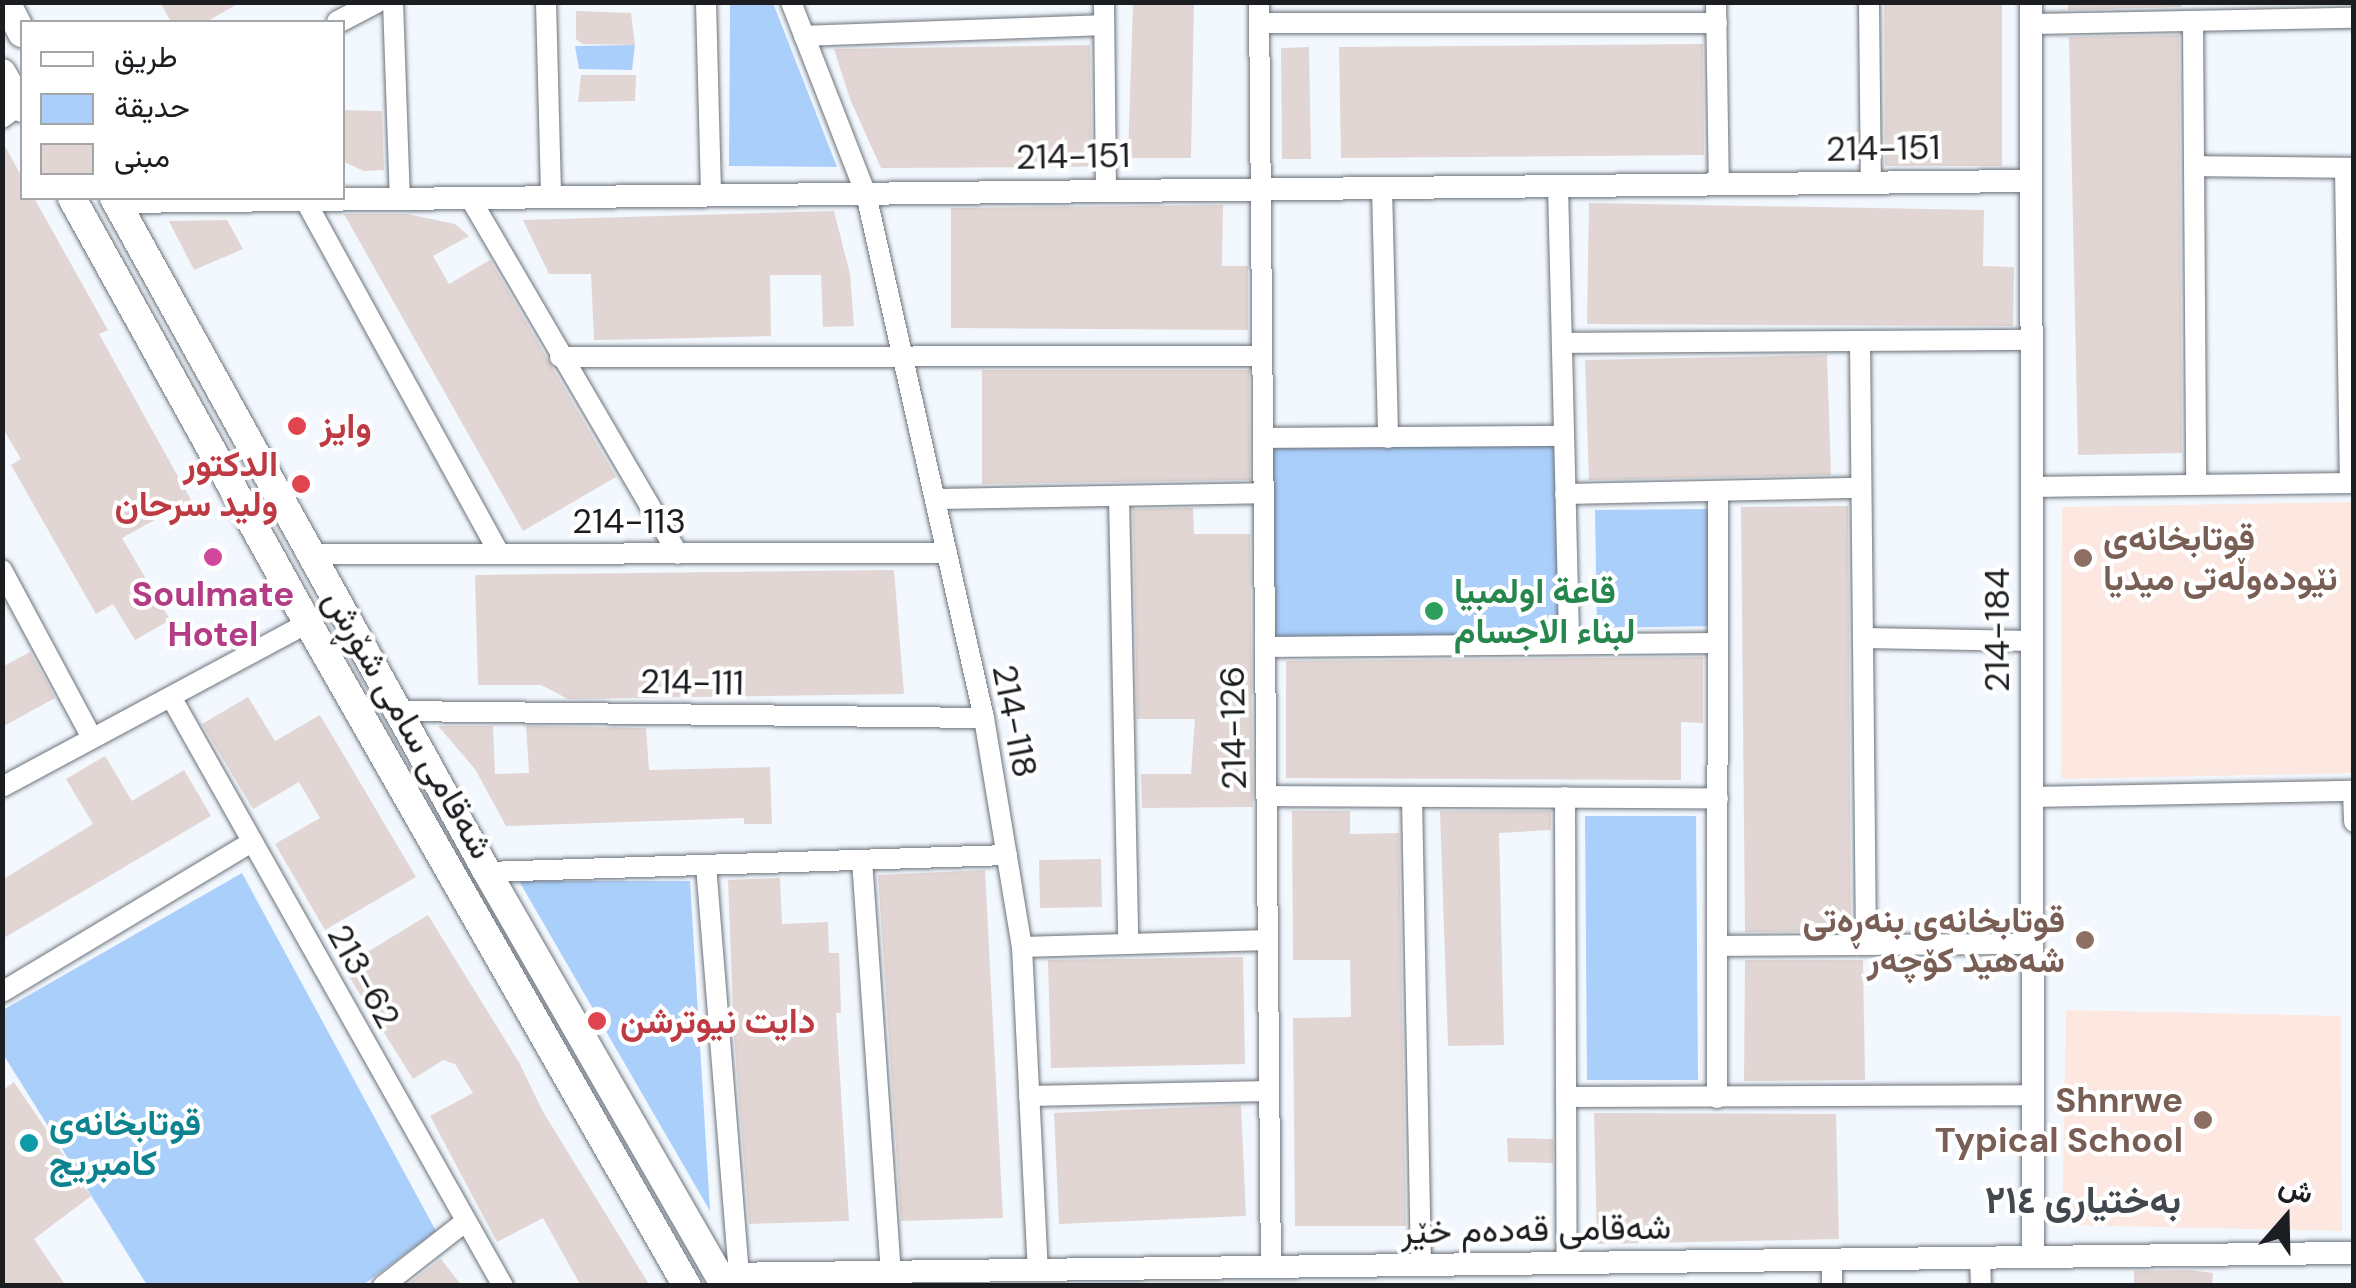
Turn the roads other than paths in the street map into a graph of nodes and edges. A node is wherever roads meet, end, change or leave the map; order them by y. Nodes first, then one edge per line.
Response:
1 (376, 2) edge
2 (393, 2) edge
3 (546, 2) edge
4 (706, 2) edge
5 (791, 2) edge
6 (1104, 2) edge
7 (1869, 2) edge
8 (1259, 13) edge
9 (1716, 13) edge
10 (2031, 13) edge
11 (2354, 18) edge
12 (342, 20) edge
13 (2193, 21) junction
14 (1104, 26) junction
15 (804, 36) junction
16 (2, 73) edge
17 (15, 110) edge
18 (2194, 166) junction
19 (2349, 168) edge
20 (2031, 181) junction
21 (1871, 183) junction
22 (1719, 184) junction
23 (1558, 186) junction
24 (1382, 188) junction
25 (1260, 190) junction
26 (1106, 191) junction
27 (866, 194) junction
28 (711, 196) junction
29 (551, 197) junction
30 (400, 198) junction
31 (470, 198) junction
32 (345, 199) edge
33 (73, 200) edge
34 (115, 200) edge
35 (305, 200) edge
36 (2350, 320) edge
37 (2031, 340) junction
38 (1860, 341) junction
39 (1562, 344) junction
40 (1262, 356) junction
41 (904, 357) junction
42 (560, 358) junction
43 (1564, 436) junction
44 (1263, 438) junction
45 (1388, 438) junction
46 (2352, 483) edge
47 (2196, 485) junction
48 (2032, 487) junction
49 (1861, 488) junction
50 (1718, 491) junction
51 (1264, 493) junction
52 (1566, 494) junction
53 (1120, 498) junction
54 (936, 499) junction
55 (310, 554) junction
56 (500, 554) junction
57 (678, 554) junction
58 (947, 554) junction
59 (2, 570) edge
60 (308, 623) junction
61 (1863, 638) junction
62 (2032, 641) junction
63 (1718, 643) junction
64 (1569, 644) junction
65 (1265, 647) junction
66 (170, 697) junction
67 (400, 711) junction
68 (984, 718) junction
69 (91, 736) junction
70 (2, 787) edge
71 (2353, 791) edge
72 (1266, 796) junction
73 (1412, 797) junction
74 (1565, 797) junction
75 (2032, 797) junction
76 (1718, 798) junction
77 (2354, 822) edge
78 (252, 842) junction
79 (1007, 856) junction
80 (862, 860) junction
81 (706, 865) junction
82 (487, 872) junction
83 (1268, 940) junction
84 (1128, 941) junction
85 (2033, 944) junction
86 (1866, 945) junction
87 (1717, 946) junction
88 (1022, 948) junction
89 (2, 992) edge
90 (1270, 1091) junction
91 (1029, 1096) junction
92 (2033, 1096) junction
93 (1566, 1097) junction
94 (1717, 1098) junction
95 (466, 1222) junction
96 (2354, 1253) edge
97 (2033, 1257) junction
98 (1980, 1258) junction
99 (1832, 1260) junction
100 (1567, 1263) junction
101 (1421, 1265) junction
102 (1271, 1266) junction
103 (1038, 1270) junction
104 (900, 1276) edge
105 (1225, 1276) edge
106 (1380, 1276) edge
107 (1066, 1277) edge
108 (727, 1278) edge
109 (676, 1282) edge
110 (382, 1286) edge
111 (503, 1286) edge
112 (1832, 1286) edge
113 (1981, 1286) edge

1 - 12 street
2 - 30 street
3 - 29 street
4 - 28 street
5 - 15 street, 214-118
6 - 14 street
7 - 21 street
8 - 9 street
8 - 25 street, 214-126
9 - 22 street
10 - 13 street
10 - 20 street, 214-184
11 - 13 street
13 - 18 street
14 - 15 street
14 - 26 street
15 - 27 street, 214-118
16 - 17 main road
18 - 19 street
18 - 47 street
19 - 36 street
20 - 21 street, 214-151
20 - 37 street, 214-184
21 - 22 street, 214-151
22 - 23 street, 214-151
23 - 24 street, 214-151
23 - 39 street
24 - 25 street, 214-151
24 - 45 street
25 - 26 street, 214-151
25 - 40 street, 214-126
26 - 27 street, 214-151
27 - 28 street, 214-151
27 - 41 street, 214-118
28 - 29 street, 214-151
29 - 31 street, 214-151
30 - 31 street, 214-151
30 - 32 street, 214-151
31 - 42 street
33 - 60 main road, شەقامی سامی شۆڕش
34 - 35 street, 214-151
34 - 55 main road, شەقامی سامی شۆڕش
35 - 56 street
36 - 46 street
37 - 38 street
37 - 48 street, 214-184
38 - 39 street
38 - 49 street
39 - 43 street
40 - 41 street
40 - 44 street, 214-126
41 - 42 street
41 - 54 street, 214-118
42 - 57 street
43 - 45 street
43 - 52 street
44 - 45 street
44 - 51 street, 214-126
46 - 47 street
47 - 48 street
48 - 62 street, 214-184
49 - 50 street
49 - 61 street
50 - 52 street
50 - 63 street
51 - 53 street
51 - 65 street, 214-126
52 - 64 street
53 - 54 street
53 - 84 street
54 - 58 street, 214-118
55 - 56 street, 214-113
55 - 67 main road, شەقامی سامی شۆڕش
56 - 57 street, 214-113
57 - 58 street, 214-113
58 - 68 street, 214-118
59 - 69 street
60 - 66 street
60 - 109 main road, شەقامی سامی شۆڕش
61 - 62 street
61 - 86 street
62 - 75 street, 214-184
63 - 64 street
63 - 76 street
64 - 65 street
65 - 72 street, 214-126
66 - 69 street
66 - 78 street, 213-62
67 - 68 street, 214-111
67 - 82 main road, شەقامی سامی شۆڕش
68 - 79 street, 214-118
69 - 70 street
71 - 75 street
71 - 77 street
72 - 73 street
72 - 83 street, 214-126
73 - 74 street
73 - 101 street
74 - 76 street
74 - 93 street
75 - 85 street, 214-184
76 - 87 street
78 - 89 street
78 - 95 street, 213-62
79 - 80 street
79 - 88 street, 214-118
80 - 81 street
80 - 104 street
81 - 82 street
81 - 108 street
82 - 108 main road, شەقامی سامی شۆڕش
83 - 84 street
83 - 90 street, 214-126
84 - 88 street
85 - 86 street
85 - 92 street, 214-184
86 - 87 street
87 - 94 street
88 - 91 street, 214-118
90 - 91 street
90 - 102 street, 214-126
91 - 103 street, 214-118
92 - 94 street
92 - 97 street, 214-184
93 - 94 street
93 - 100 street
95 - 110 street
95 - 111 street, 213-62
96 - 97 street, شەقامی قەدەم خێر
97 - 98 street, شەقامی قەدەم خێر
98 - 99 street, شەقامی قەدەم خێر
98 - 113 street
99 - 100 street, شەقامی قەدەم خێر
99 - 112 street
100 - 101 street, شەقامی قەدەم خێر
101 - 106 street, شەقامی قەدەم خێر
102 - 105 street, شەقامی قەدەم خێر
102 - 106 street, شەقامی قەدەم خێر
103 - 104 street, شەقامی قەدەم خێر
103 - 107 street, شەقامی قەدەم خێر
104 - 108 street, شەقامی قەدەم خێر
105 - 107 street, شەقامی قەدەم خێر

